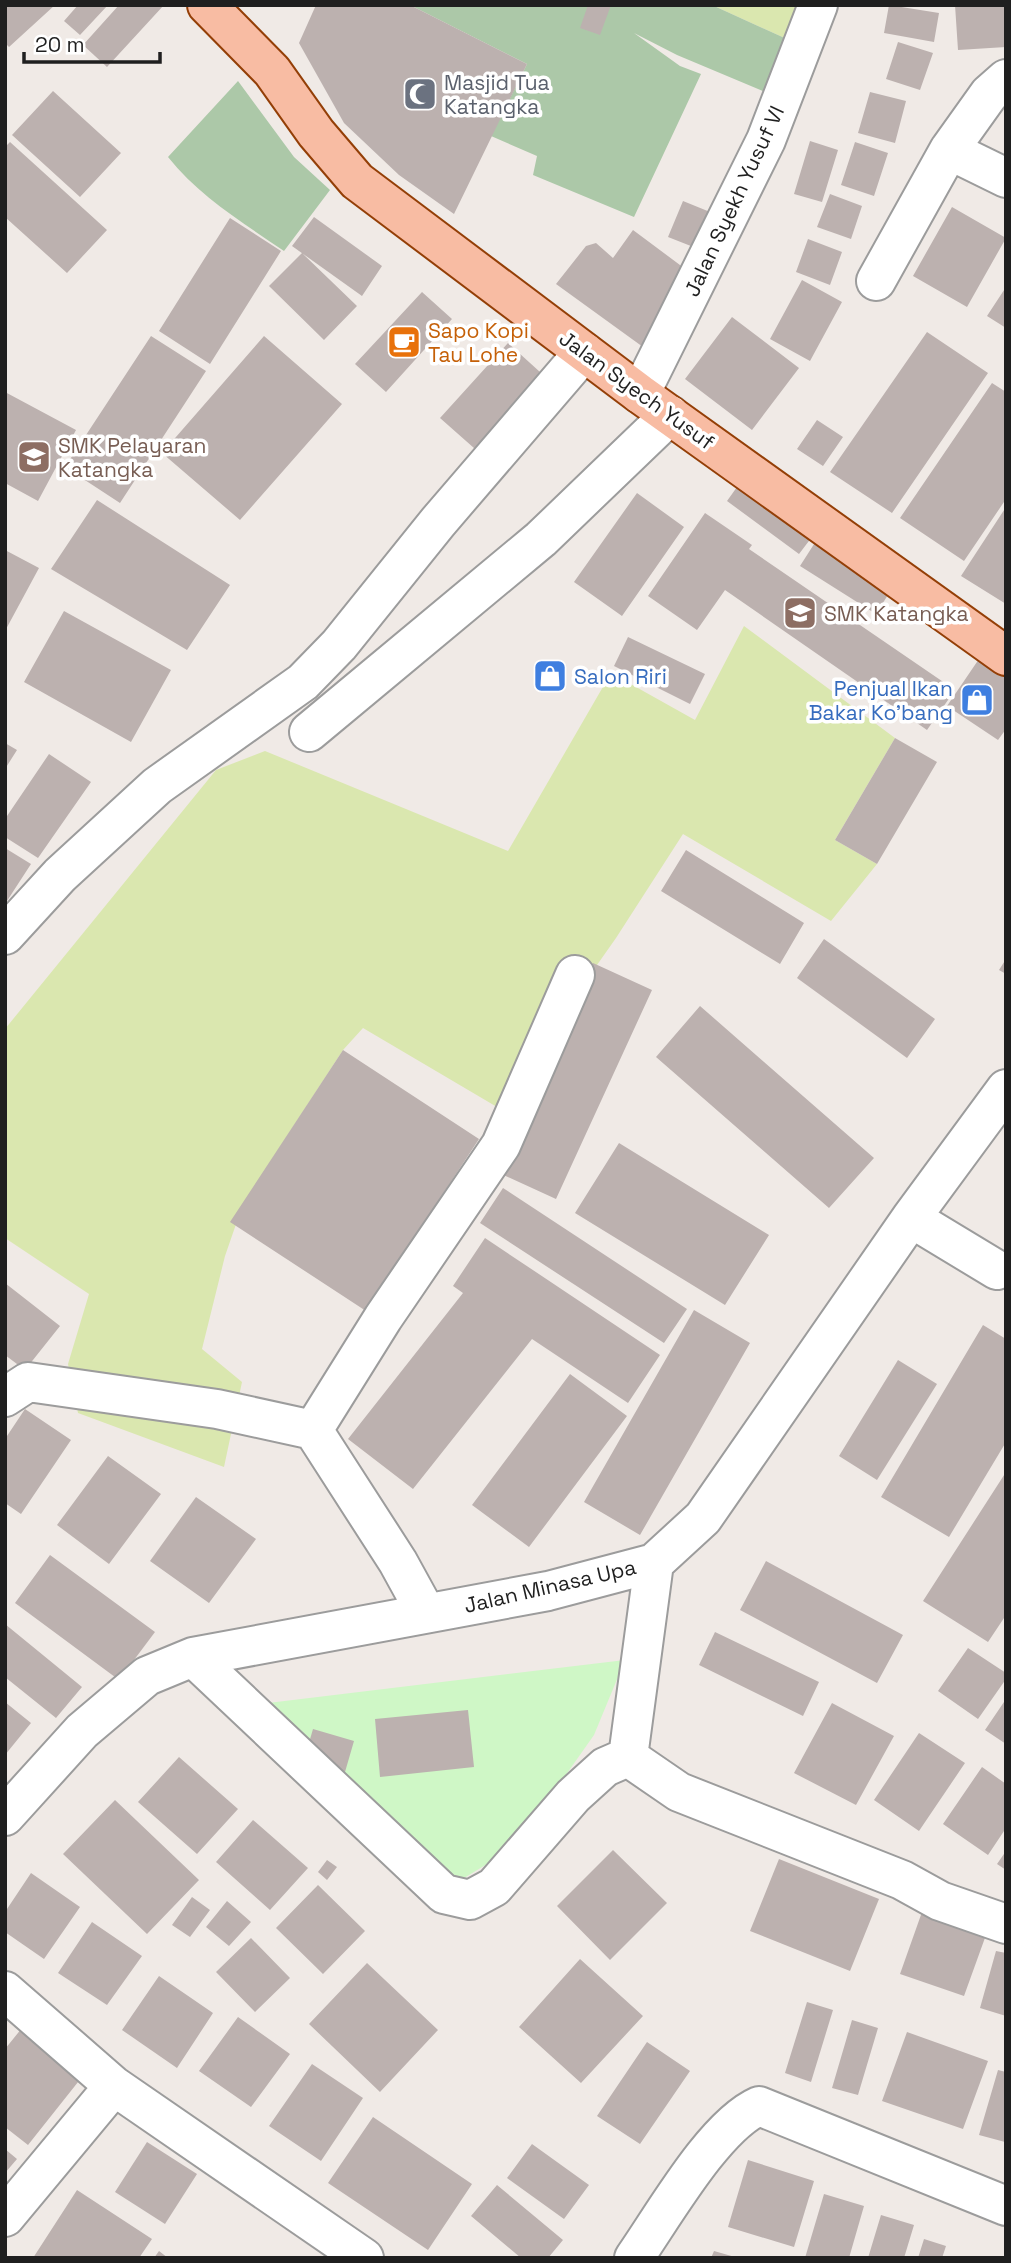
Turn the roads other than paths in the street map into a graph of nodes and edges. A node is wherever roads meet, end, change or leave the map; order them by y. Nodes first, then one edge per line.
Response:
1 (207, 5) edge
2 (818, 5) edge
3 (1006, 79) edge
4 (948, 150) junction
5 (1006, 178) edge
6 (876, 281) dead end
7 (584, 352) junction
8 (655, 404) junction
9 (1006, 656) edge
10 (309, 732) dead end
11 (5, 934) edge
12 (575, 975) dead end
13 (1006, 1089) edge
14 (911, 1218) junction
15 (998, 1270) dead end
16 (5, 1396) edge
17 (313, 1430) junction
18 (654, 1563) junction
19 (426, 1614) junction
20 (193, 1657) junction
21 (628, 1757) junction
22 (5, 1816) edge
23 (1006, 1924) edge
24 (5, 1991) edge
25 (114, 2086) junction
26 (1006, 2206) edge
27 (5, 2217) edge
28 (364, 2258) edge
29 (634, 2258) edge

1 - 7 main road, Jalan Syech Yusuf
2 - 8 street, Jalan Syekh Yusuf VI
3 - 4 street
4 - 5 street
4 - 6 street
7 - 8 main road, Jalan Syech Yusuf
7 - 11 street
8 - 9 main road, Jalan Syech Yusuf
8 - 10 street, Jalan Syekh Yusuf VI
12 - 17 street
13 - 14 street, Jalan Minasa Upa
14 - 15 street
14 - 18 street, Jalan Minasa Upa
16 - 17 street
17 - 19 street
18 - 19 street, Jalan Minasa Upa
18 - 21 street
19 - 20 street, Jalan Minasa Upa
20 - 21 street
20 - 22 street, Jalan Minasa Upa
21 - 23 street
24 - 25 street
25 - 27 street
25 - 28 street
26 - 29 street

